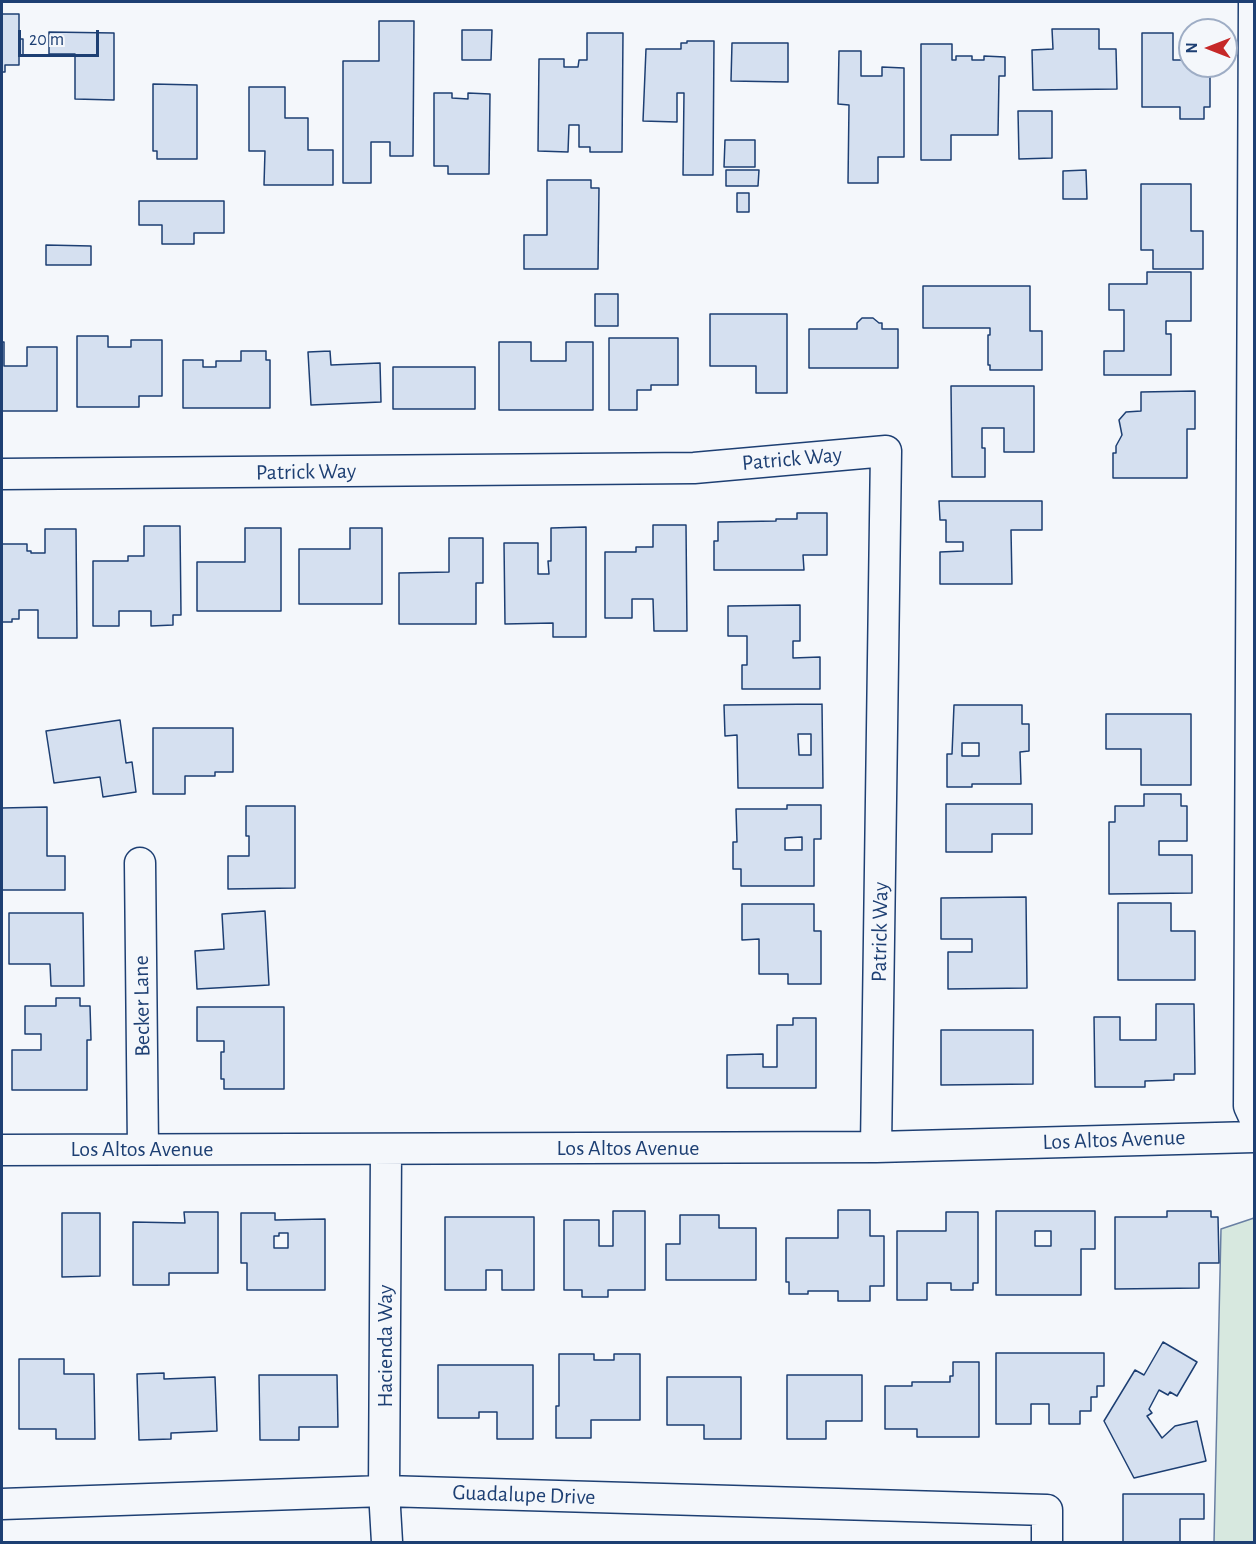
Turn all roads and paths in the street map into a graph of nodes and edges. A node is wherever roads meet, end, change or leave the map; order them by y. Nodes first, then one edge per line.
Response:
1 (1254, 2) edge
2 (2, 474) edge
3 (140, 863) dead end
4 (1254, 1117) edge
5 (1254, 1137) edge
6 (876, 1147) junction
7 (143, 1149) junction
8 (2, 1150) edge
9 (386, 1150) junction
10 (384, 1491) junction
11 (2, 1504) edge
12 (387, 1542) edge
13 (1047, 1542) edge

1 - 4 street
2 - 6 street, Patrick Way
3 - 7 street, Becker Lane
5 - 6 street, Los Altos Avenue
6 - 9 street, Los Altos Avenue
7 - 8 street, Los Altos Avenue
7 - 9 street, Los Altos Avenue
9 - 10 street, Hacienda Way
10 - 11 street, Guadalupe Drive
10 - 12 street, Hacienda Way
10 - 13 street, Guadalupe Drive

